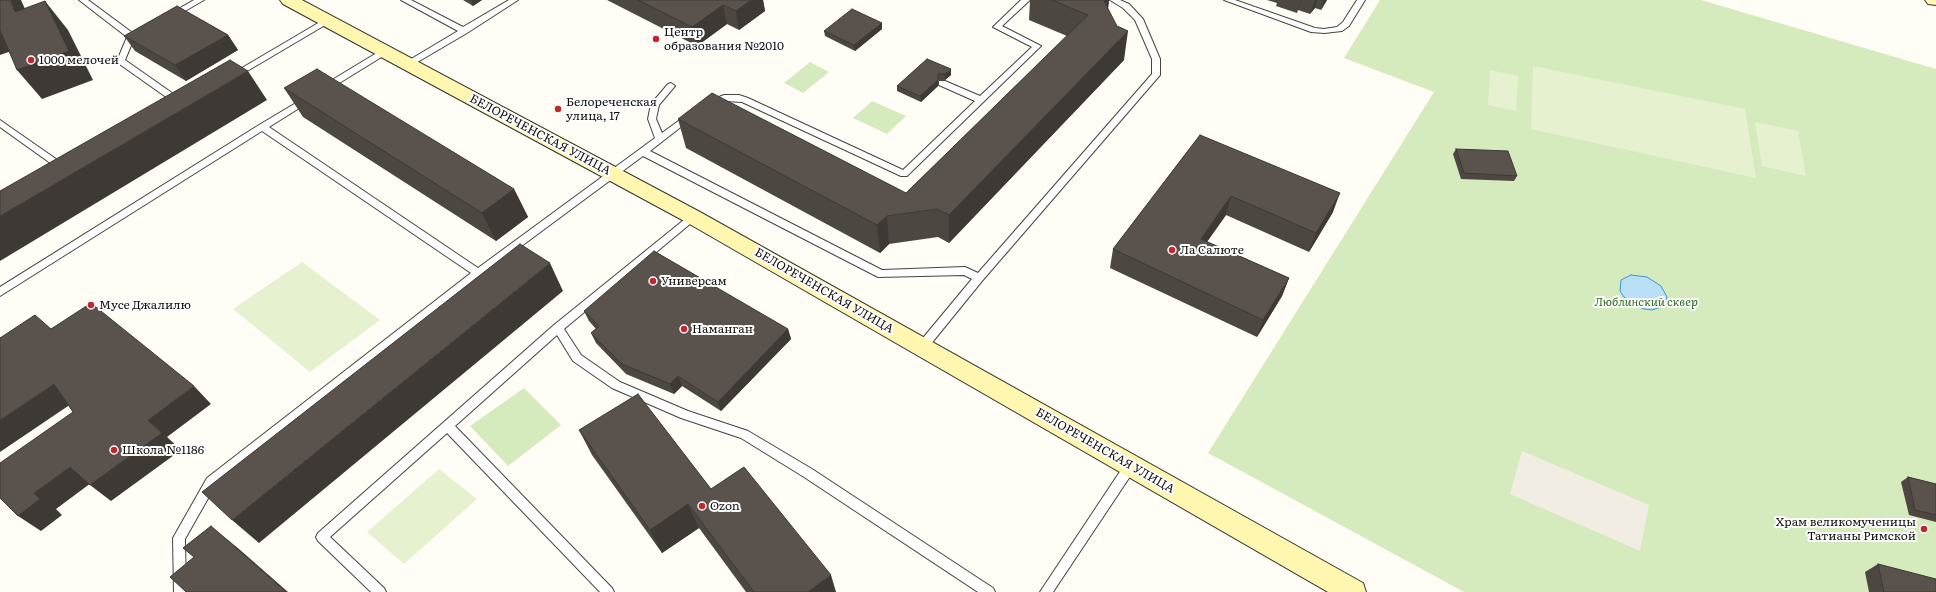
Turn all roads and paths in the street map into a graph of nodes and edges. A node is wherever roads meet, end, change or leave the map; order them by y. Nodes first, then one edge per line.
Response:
1 (83, 0) edge
2 (200, 0) edge
3 (289, 0) edge
4 (405, 0) edge
5 (514, 0) edge
6 (1026, 0) edge
7 (1114, 0) edge
8 (1228, 0) edge
9 (1361, 0) edge
10 (1129, 3) edge
11 (166, 18) edge
12 (328, 21) junction
13 (464, 31) junction
14 (385, 52) junction
15 (409, 64) junction
16 (224, 81) edge
17 (942, 83) dead end
18 (671, 86) dead end
19 (980, 100) junction
20 (183, 105) edge
21 (0, 123) edge
22 (262, 127) junction
23 (660, 139) junction
24 (644, 152) junction
25 (68, 171) edge
26 (613, 174) junction
27 (693, 217) junction
28 (478, 273) junction
29 (979, 278) junction
30 (0, 292) edge
31 (558, 328) junction
32 (922, 347) junction
33 (447, 426) junction
34 (1131, 465) junction
35 (180, 592) edge
36 (380, 592) edge
37 (608, 592) edge
38 (989, 592) edge
39 (1046, 592) edge
40 (1353, 592) edge

1 - 20 lane
2 - 11 lane
3 - 12 street, БЕЛОРЕЧЕНСКАЯ УЛИЦА
4 - 13 lane
5 - 13 lane
6 - 19 lane
7 - 10 lane
8 - 9 lane
10 - 29 lane
12 - 14 street, БЕЛОРЕЧЕНСКАЯ УЛИЦА
12 - 16 lane
13 - 15 lane
14 - 15 street, БЕЛОРЕЧЕНСКАЯ УЛИЦА
14 - 22 lane
15 - 26 street, БЕЛОРЕЧЕНСКАЯ УЛИЦА
17 - 19 lane
18 - 23 lane
19 - 23 lane
21 - 25 lane
22 - 28 lane
22 - 30 lane
23 - 24 lane
24 - 26 lane
24 - 29 lane
26 - 27 street, БЕЛОРЕЧЕНСКАЯ УЛИЦА
26 - 28 lane
27 - 31 lane
27 - 32 street, БЕЛОРЕЧЕНСКАЯ УЛИЦА
28 - 35 lane
29 - 32 lane
31 - 33 lane
31 - 38 lane
32 - 34 street, БЕЛОРЕЧЕНСКАЯ УЛИЦА
33 - 36 lane
33 - 37 lane
34 - 39 lane
34 - 40 street, БЕЛОРЕЧЕНСКАЯ УЛИЦА

